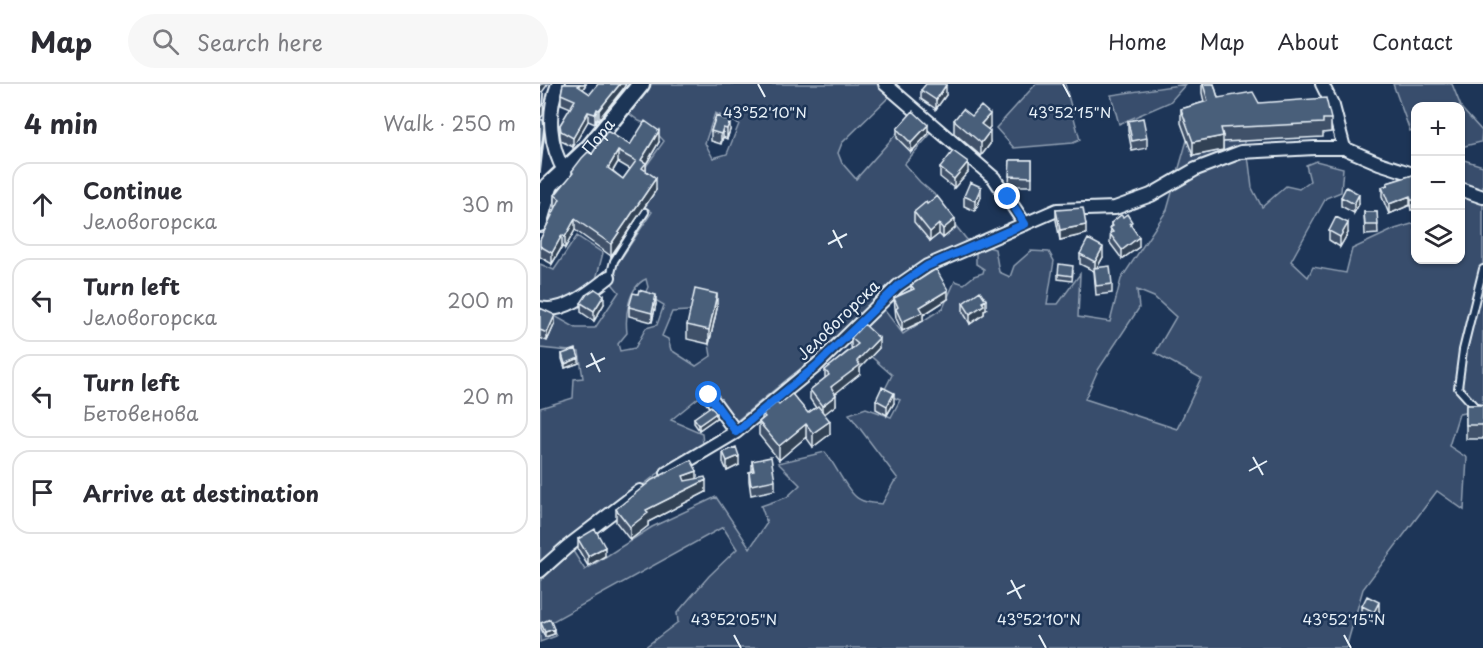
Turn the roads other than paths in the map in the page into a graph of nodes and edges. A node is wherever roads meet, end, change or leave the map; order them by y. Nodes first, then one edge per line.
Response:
1 (558, 84) edge
2 (641, 84) edge
3 (885, 84) edge
4 (1322, 84) edge
5 (1344, 148) junction
6 (1411, 173) edge
7 (552, 183) edge
8 (1465, 190) edge
9 (1483, 197) edge
10 (645, 212) dead end
11 (1025, 224) junction
12 (540, 225) edge
13 (1483, 269) edge
14 (609, 277) joint
15 (540, 308) edge
16 (709, 395) dead end
17 (1483, 409) edge
18 (736, 432) junction
19 (540, 571) edge

1 - 7 street
2 - 7 street, Пора
3 - 11 street
4 - 5 street
5 - 6 street, Јеловогорска
5 - 11 street, Јеловогорска
7 - 12 street, Пора
8 - 9 street
10 - 14 lane
11 - 18 street, Јеловогорска
13 - 17 lane
14 - 15 street
16 - 18 street
18 - 19 street, Јеловогорска

